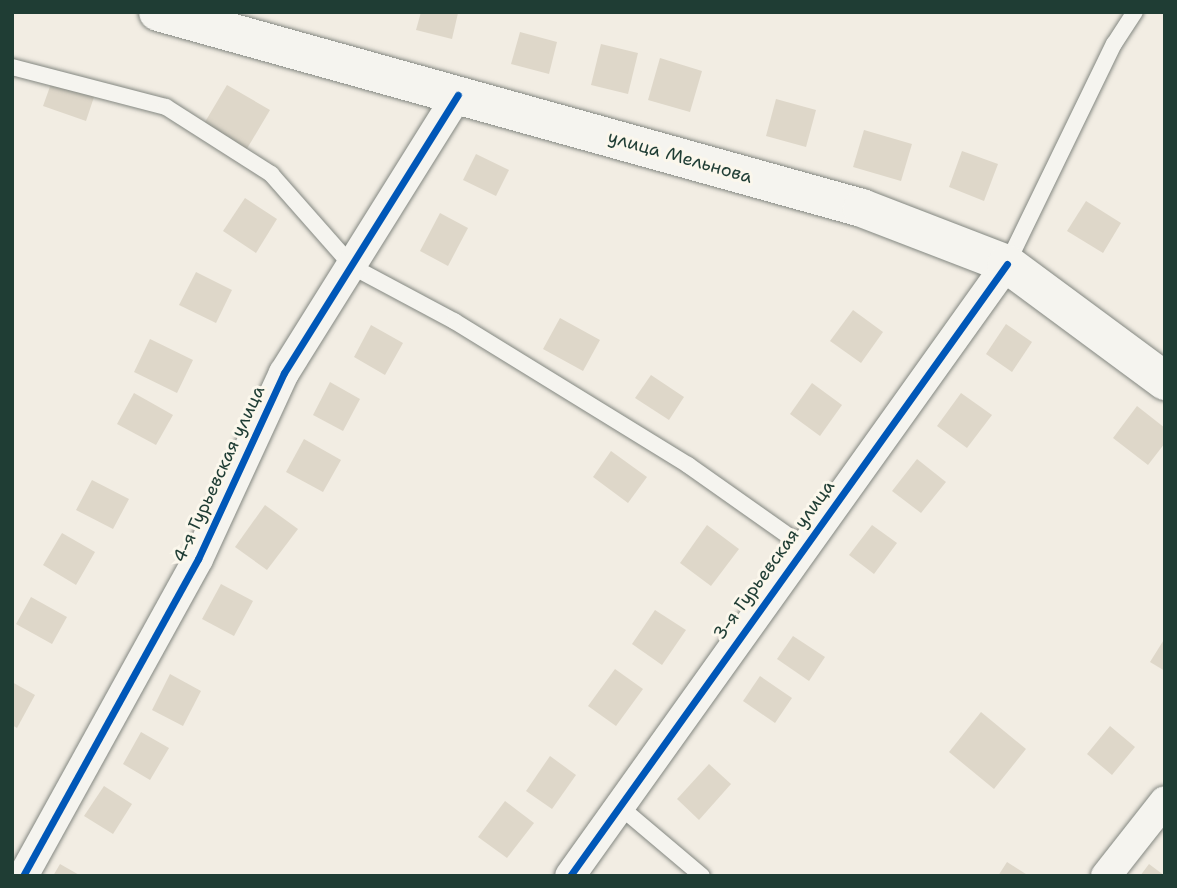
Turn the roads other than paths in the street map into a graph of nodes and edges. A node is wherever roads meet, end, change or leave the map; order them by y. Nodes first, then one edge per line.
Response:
1 (158, 12) edge
2 (1135, 12) edge
3 (12, 67) edge
4 (458, 95) junction
5 (1007, 264) junction
6 (353, 267) junction
7 (1165, 381) edge
8 (803, 545) junction
9 (1165, 801) edge
10 (618, 805) junction
11 (23, 876) edge
12 (570, 876) edge
13 (702, 876) edge
14 (1106, 876) edge

1 - 4 main road, улица Мельнова
2 - 5 lane
3 - 6 lane
4 - 5 main road, улица Мельнова
4 - 6 street, 4-я Гурьевская улица
5 - 7 main road, улица Мельнова
5 - 8 street, 3-я Гурьевская улица
6 - 8 lane
6 - 11 street, 4-я Гурьевская улица
8 - 10 street, 3-я Гурьевская улица
9 - 14 street
10 - 12 street, 3-я Гурьевская улица
10 - 13 lane

